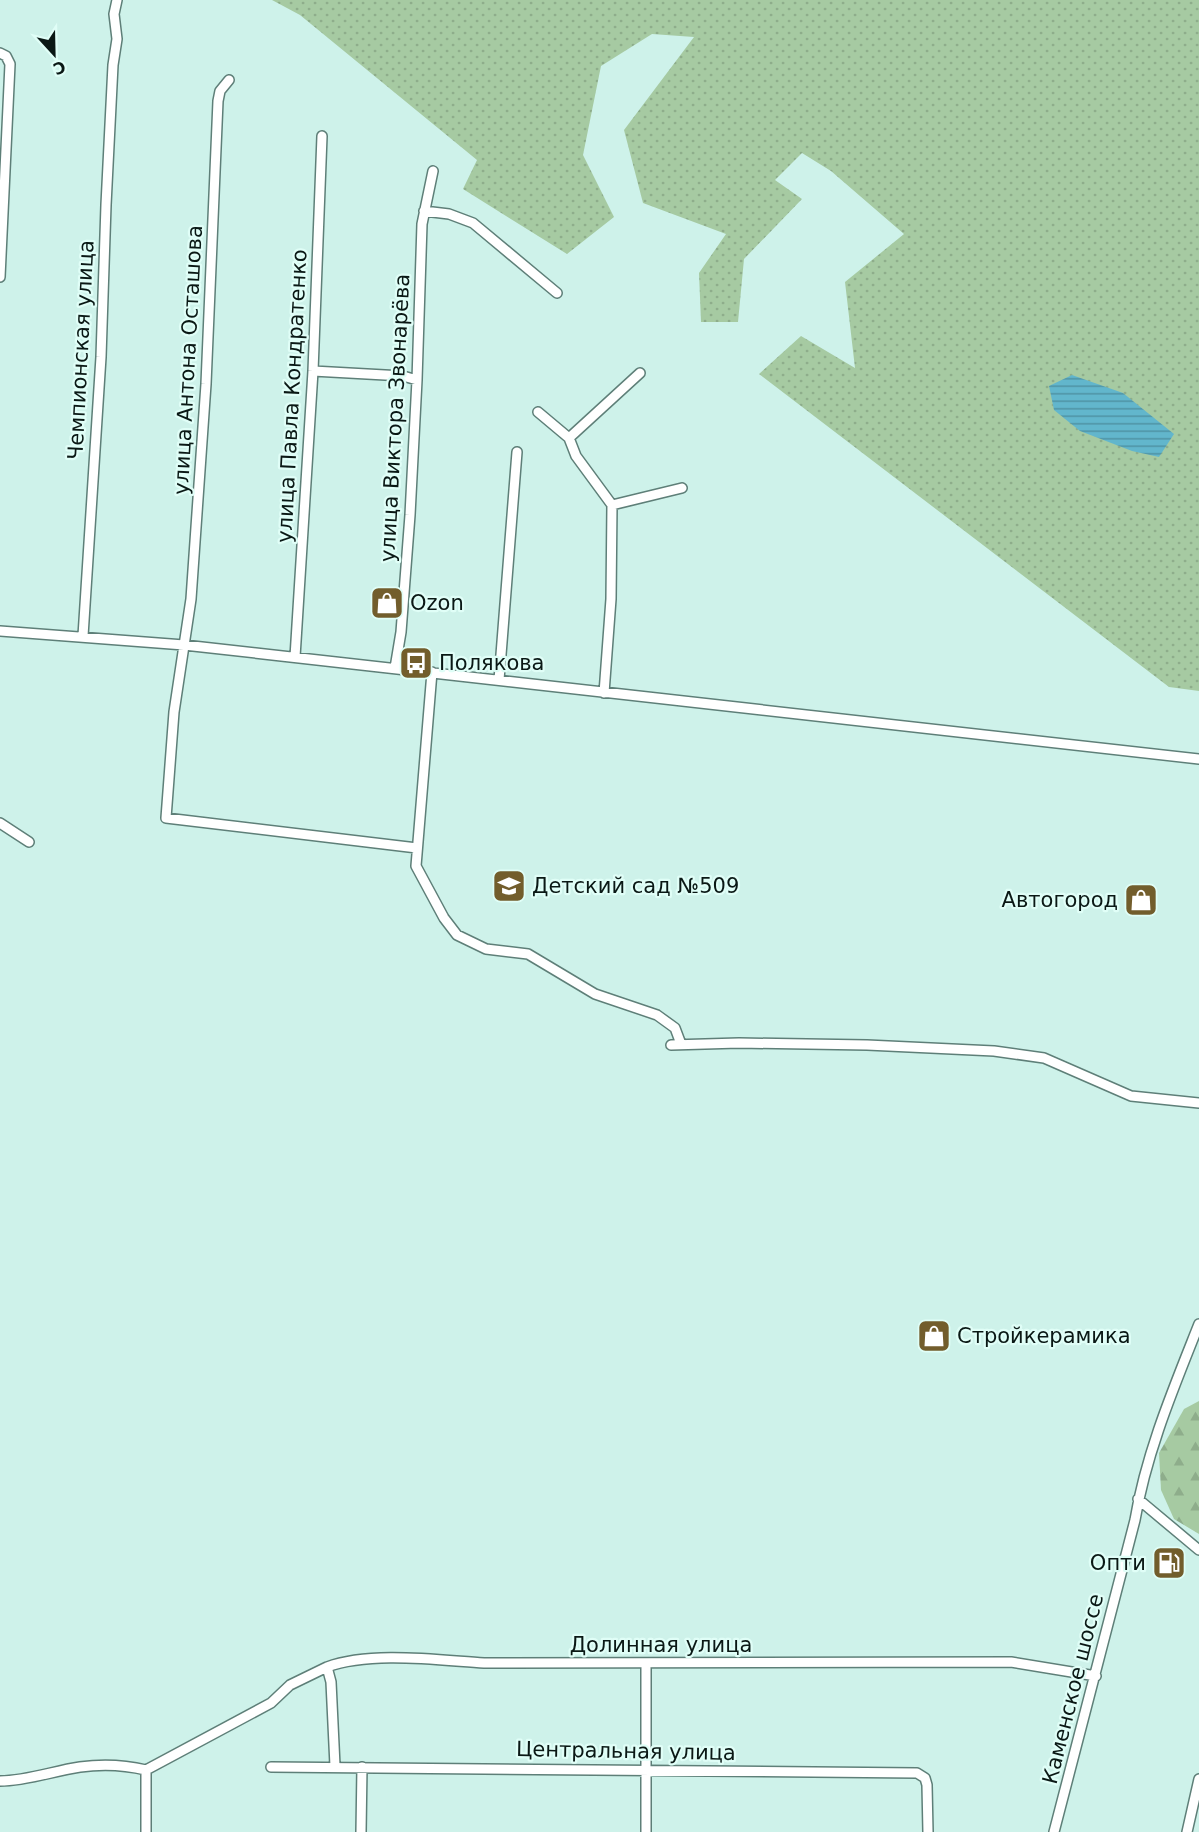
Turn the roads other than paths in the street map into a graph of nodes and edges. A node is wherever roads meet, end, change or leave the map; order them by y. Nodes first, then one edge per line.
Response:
1 (117, 0) edge
2 (0, 53) edge
3 (229, 80) dead end
4 (322, 136) dead end
5 (433, 171) dead end
6 (424, 211) junction
7 (0, 277) edge
8 (556, 293) dead end
9 (313, 371) junction
10 (639, 373) dead end
11 (417, 380) junction
12 (538, 412) dead end
13 (569, 438) junction
14 (518, 452) dead end
15 (682, 488) dead end
16 (612, 505) junction
17 (0, 632) edge
18 (83, 636) junction
19 (184, 645) junction
20 (295, 657) junction
21 (394, 668) junction
22 (432, 672) junction
23 (499, 680) junction
24 (604, 693) junction
25 (1199, 759) edge
26 (0, 823) edge
27 (29, 842) dead end
28 (417, 848) junction
29 (1199, 1103) edge
30 (1199, 1324) edge
31 (1138, 1499) junction
32 (1199, 1550) edge
33 (646, 1663) junction
34 (327, 1667) junction
35 (1096, 1676) junction
36 (271, 1767) dead end
37 (335, 1767) junction
38 (363, 1767) junction
39 (146, 1770) junction
40 (647, 1770) junction
41 (1199, 1779) edge
42 (0, 1781) edge
43 (146, 1832) edge
44 (361, 1832) edge
45 (646, 1832) edge
46 (928, 1832) edge
47 (1054, 1832) edge
48 (1187, 1832) edge

1 - 18 street, Чемпионская улица
2 - 7 street
3 - 19 street, улица Антона Осташова
4 - 9 street, улица Павла Кондратенко
5 - 6 street, улица Виктора Звонарёва
6 - 8 street
6 - 11 street, улица Виктора Звонарёва
9 - 11 street
9 - 20 street, улица Павла Кондратенко
10 - 13 street
11 - 21 street, улица Виктора Звонарёва
12 - 13 street
13 - 16 street
14 - 23 street
15 - 16 street
16 - 24 street
17 - 18 street
18 - 19 street
19 - 20 street
19 - 28 street, улица Антона Осташова
20 - 21 street
21 - 22 street
22 - 23 street
22 - 28 street
23 - 24 street
24 - 25 street
26 - 27 street
28 - 29 street
30 - 31 street, Каменское шоссе
31 - 32 street
31 - 35 street, Каменское шоссе
33 - 34 street, Долинная улица
33 - 35 street, Долинная улица
33 - 40 street
34 - 37 street
34 - 39 street, Долинная улица
35 - 47 street, Каменское шоссе
36 - 37 street, Центральная улица
37 - 38 street, Центральная улица
38 - 40 street, Центральная улица
38 - 44 street
39 - 42 street
39 - 43 street
40 - 45 street
40 - 46 street, Центральная улица
41 - 48 street

